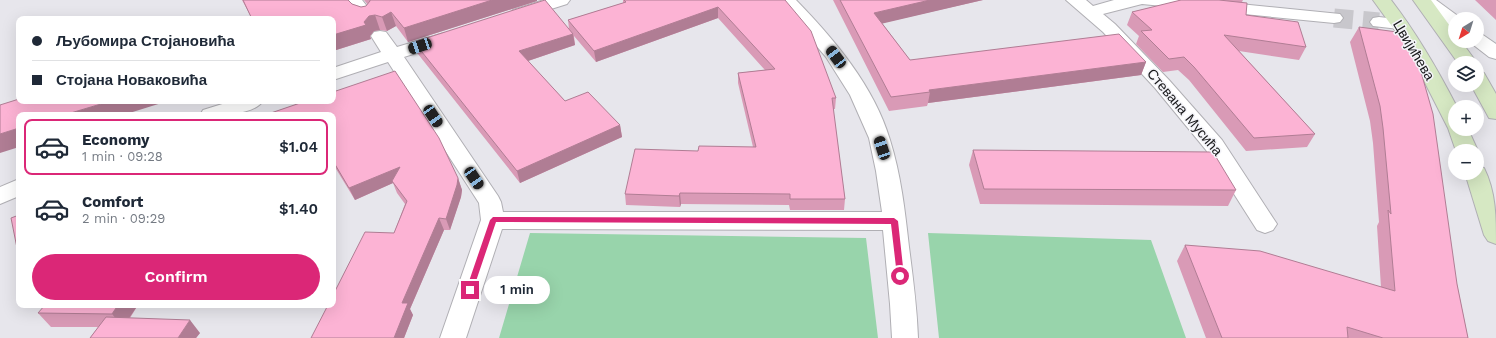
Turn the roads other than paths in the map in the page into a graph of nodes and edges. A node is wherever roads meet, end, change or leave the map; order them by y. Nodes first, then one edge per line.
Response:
1 (353, 0) edge
2 (561, 0) edge
3 (786, 0) edge
4 (1075, 0) edge
5 (1140, 0) edge
6 (1146, 0) edge
7 (1153, 0) edge
8 (1382, 0) edge
9 (1422, 0) edge
10 (1425, 0) edge
11 (1091, 12) junction
12 (365, 16) edge
13 (1448, 17) edge
14 (1334, 18) tunnel mouth
15 (502, 19) edge
16 (1379, 22) tunnel mouth
17 (1399, 24) junction
18 (458, 33) edge
19 (380, 36) dead end
20 (1484, 44) edge
21 (1496, 53) edge
22 (392, 55) junction
23 (1463, 56) edge
24 (336, 73) edge
25 (1484, 90) edge
26 (244, 104) edge
27 (1448, 108) edge
28 (219, 112) edge
29 (1496, 113) edge
30 (1478, 180) edge
31 (16, 188) edge
32 (0, 196) edge
33 (493, 220) junction
34 (894, 221) junction
35 (1265, 224) dead end
36 (1496, 236) edge
37 (453, 338) edge
38 (905, 338) edge

1 - 12 street
2 - 15 street
3 - 34 street
4 - 11 street, Стевана Мусића
5 - 11 street
6 - 7 street
7 - 14 street
8 - 17 main road, Цвијићева
9 - 23 main road
10 - 13 street
11 - 35 street, Стевана Мусића
16 - 17 street
17 - 27 main road, Цвијићева
18 - 22 street
19 - 22 street
20 - 21 street
22 - 24 street
22 - 33 street
25 - 29 main road
26 - 28 street
30 - 36 main road
31 - 32 street
33 - 34 street
33 - 37 street
34 - 38 street

